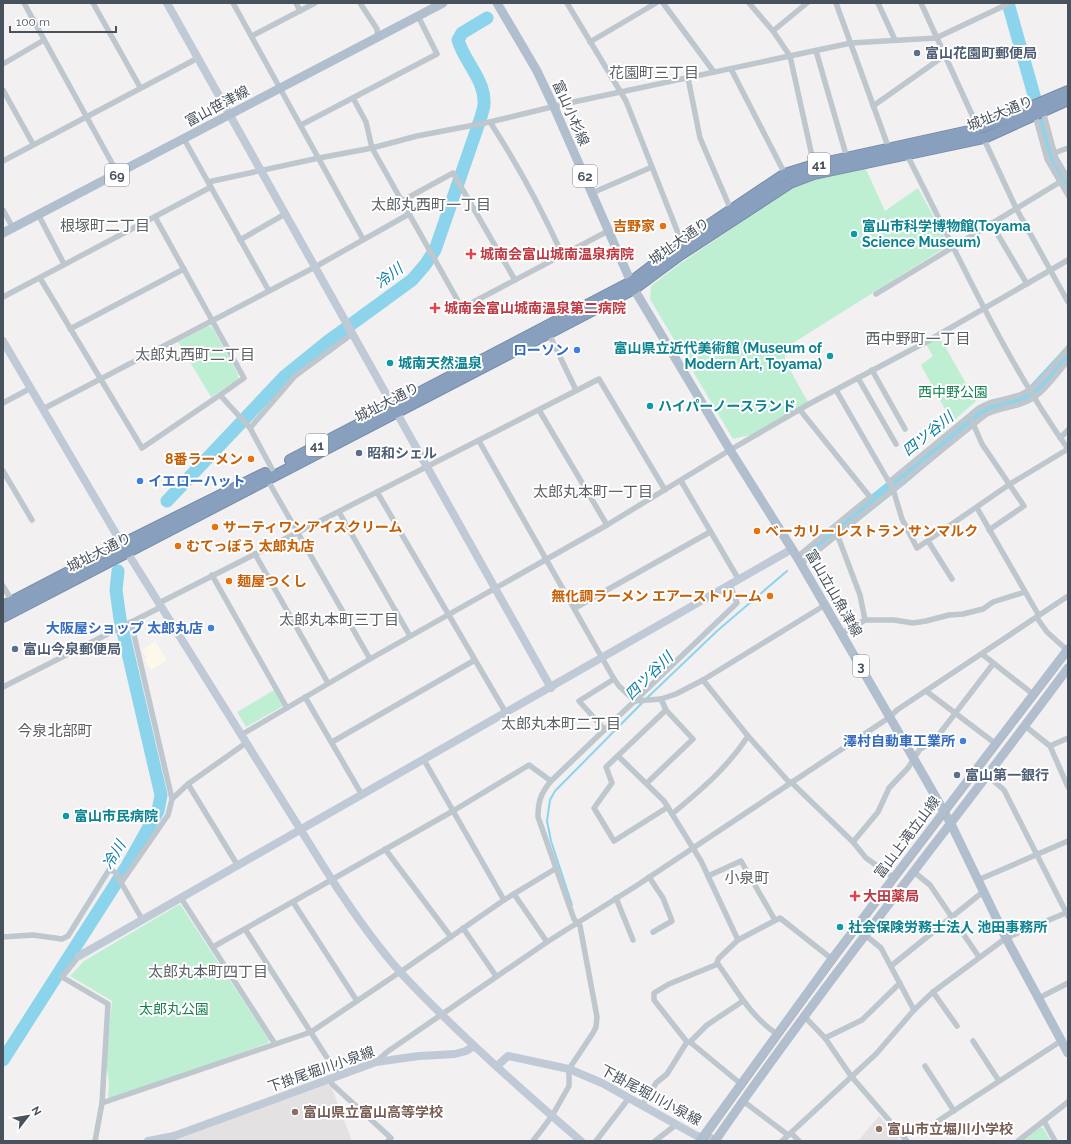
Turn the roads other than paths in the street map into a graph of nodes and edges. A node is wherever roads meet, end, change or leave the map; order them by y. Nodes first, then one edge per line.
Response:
1 (24, 3) edge
2 (93, 3) edge
3 (168, 3) edge
4 (233, 3) edge
5 (296, 3) edge
6 (315, 3) edge
7 (360, 3) edge
8 (443, 3) edge
9 (498, 3) edge
10 (567, 3) edge
11 (656, 3) edge
12 (663, 3) edge
13 (749, 3) edge
14 (807, 3) edge
15 (836, 3) edge
16 (878, 3) edge
17 (921, 3) edge
18 (1010, 3) edge
19 (300, 11) junction
20 (418, 16) junction
21 (773, 31) junction
22 (252, 36) junction
23 (378, 37) junction
24 (936, 38) junction
25 (44, 40) junction
26 (895, 40) junction
27 (590, 42) junction
28 (851, 43) junction
29 (816, 50) junction
30 (790, 56) junction
31 (944, 56) junction
32 (198, 58) junction
33 (3, 64) edge
34 (731, 69) junction
35 (714, 72) junction
36 (688, 78) junction
37 (140, 87) junction
38 (280, 88) junction
39 (3, 90) edge
40 (1068, 91) edge
41 (621, 92) junction
42 (353, 98) junction
43 (1068, 100) edge
44 (873, 106) junction
45 (554, 107) junction
46 (1038, 110) junction
47 (229, 115) junction
48 (85, 117) junction
49 (490, 122) junction
50 (301, 125) junction
51 (978, 129) junction
52 (984, 138) junction
53 (184, 139) junction
54 (33, 144) junction
55 (372, 148) junction
56 (1068, 148) edge
57 (889, 149) junction
58 (1054, 153) junction
59 (907, 155) junction
60 (318, 158) junction
61 (847, 158) junction
62 (3, 161) edge
63 (814, 165) junction
64 (652, 167) junction
65 (261, 170) junction
66 (118, 174) junction
67 (785, 174) junction
68 (1068, 180) edge
69 (1060, 182) junction
70 (210, 185) junction
71 (592, 193) junction
72 (1068, 195) edge
73 (402, 201) junction
74 (1016, 208) junction
75 (3, 210) edge
76 (731, 210) junction
77 (38, 214) junction
78 (286, 214) junction
79 (409, 214) junction
80 (155, 217) junction
81 (991, 223) junction
82 (13, 228) junction
83 (608, 231) junction
84 (3, 233) edge
85 (364, 239) junction
86 (240, 240) junction
87 (682, 243) junction
88 (953, 246) junction
89 (562, 254) junction
90 (1068, 260) edge
91 (64, 264) junction
92 (315, 267) junction
93 (184, 269) junction
94 (1050, 271) junction
95 (40, 278) junction
96 (515, 280) junction
97 (1027, 284) junction
98 (632, 286) junction
99 (268, 291) junction
100 (876, 294) dead end
101 (3, 298) edge
102 (1068, 302) edge
103 (983, 309) junction
104 (212, 321) junction
105 (70, 328) junction
106 (349, 329) junction
107 (549, 334) junction
108 (3, 342) edge
109 (1068, 348) edge
110 (1068, 361) edge
111 (872, 370) junction
112 (858, 378) junction
113 (100, 380) junction
114 (31, 388) junction
115 (576, 390) junction
116 (836, 390) junction
117 (1030, 390) junction
118 (220, 395) junction
119 (1034, 398) junction
120 (3, 403) edge
121 (43, 409) junction
122 (394, 410) junction
123 (539, 410) junction
124 (800, 410) junction
125 (970, 415) junction
126 (973, 424) junction
127 (250, 428) junction
128 (905, 429) dead end
129 (1068, 430) edge
130 (1060, 438) junction
131 (479, 441) junction
132 (896, 444) dead end
133 (1068, 449) edge
134 (730, 450) junction
135 (426, 467) junction
136 (272, 469) junction
137 (3, 470) edge
138 (267, 479) junction
139 (680, 481) junction
140 (889, 482) junction
141 (1010, 484) junction
142 (893, 489) junction
143 (665, 490) junction
144 (377, 492) junction
145 (977, 508) junction
146 (339, 512) junction
147 (32, 520) dead end
148 (607, 525) junction
149 (989, 530) junction
150 (298, 532) junction
151 (710, 532) junction
152 (837, 534) junction
153 (928, 541) junction
154 (122, 544) junction
155 (128, 553) junction
156 (255, 554) junction
157 (797, 557) junction
158 (547, 559) junction
159 (212, 575) junction
160 (952, 579) dead end
161 (739, 580) junction
162 (730, 585) junction
163 (3, 586) edge
164 (494, 589) junction
165 (1025, 592) junction
166 (1068, 596) edge
167 (7, 604) edge
168 (160, 605) junction
169 (825, 605) junction
170 (575, 608) junction
171 (449, 615) junction
172 (3, 617) edge
173 (1037, 618) junction
174 (865, 620) junction
175 (131, 622) junction
176 (842, 634) junction
177 (410, 636) junction
178 (1068, 650) edge
179 (982, 654) junction
180 (603, 658) junction
181 (370, 659) junction
182 (475, 660) junction
183 (993, 664) junction
184 (1068, 668) edge
185 (614, 679) junction
186 (703, 680) junction
187 (328, 683) junction
188 (3, 687) edge
189 (551, 688) junction
190 (926, 691) junction
191 (1034, 695) junction
192 (305, 697) junction
193 (661, 699) junction
194 (635, 701) junction
195 (287, 708) junction
196 (666, 710) junction
197 (506, 713) junction
198 (956, 713) junction
199 (890, 717) junction
200 (1025, 726) junction
201 (605, 730) junction
202 (241, 735) junction
203 (748, 736) junction
204 (1068, 738) edge
205 (332, 742) junction
206 (246, 743) junction
207 (996, 744) junction
208 (1050, 746) junction
209 (618, 756) junction
210 (914, 757) junction
211 (424, 760) junction
212 (988, 776) junction
213 (551, 781) junction
214 (791, 782) junction
215 (647, 783) junction
216 (188, 784) junction
217 (1068, 787) edge
218 (362, 795) junction
219 (172, 799) junction
220 (668, 808) junction
221 (453, 811) junction
222 (944, 811) junction
223 (672, 814) junction
224 (951, 824) junction
225 (301, 830) junction
226 (1068, 841) edge
227 (853, 842) junction
228 (693, 848) junction
229 (385, 849) junction
230 (1037, 855) junction
231 (238, 866) junction
232 (555, 869) junction
233 (914, 872) junction
234 (708, 876) junction
235 (649, 877) junction
236 (893, 878) junction
237 (332, 880) junction
238 (978, 880) junction
239 (121, 883) junction
240 (984, 891) junction
241 (514, 894) junction
242 (181, 898) junction
243 (616, 898) junction
244 (504, 900) junction
245 (293, 902) junction
246 (1068, 913) edge
247 (951, 916) junction
248 (142, 919) junction
249 (775, 920) junction
250 (577, 923) junction
251 (463, 928) junction
252 (245, 929) junction
253 (653, 932) dead end
254 (451, 936) junction
255 (865, 936) junction
256 (3, 937) edge
257 (1006, 938) junction
258 (633, 940) dead end
259 (738, 940) junction
260 (547, 942) junction
261 (213, 947) junction
262 (79, 956) joint
263 (979, 957) junction
264 (832, 959) junction
265 (718, 964) junction
266 (891, 966) junction
267 (400, 972) junction
268 (496, 976) junction
269 (900, 983) junction
270 (1068, 983) edge
271 (933, 992) junction
272 (1039, 998) junction
273 (357, 1001) junction
274 (743, 1001) junction
275 (914, 1010) junction
276 (443, 1014) junction
277 (804, 1016) junction
278 (957, 1026) dead end
279 (311, 1032) junction
280 (777, 1034) junction
281 (825, 1038) junction
282 (973, 1041) dead end
283 (1061, 1041) junction
284 (689, 1042) junction
285 (275, 1044) junction
286 (474, 1046) junction
287 (1068, 1054) edge
288 (376, 1062) junction
289 (497, 1066) junction
290 (925, 1066) dead end
291 (569, 1068) junction
292 (338, 1075) junction
293 (851, 1076) junction
294 (328, 1078) junction
295 (999, 1081) junction
296 (742, 1084) junction
297 (629, 1098) junction
298 (744, 1101) junction
299 (1068, 1102) edge
300 (102, 1103) junction
301 (643, 1104) junction
302 (954, 1111) junction
303 (552, 1116) junction
304 (938, 1121) dead end
305 (1044, 1121) junction
306 (677, 1124) junction
307 (790, 1134) junction
308 (702, 1139) edge
309 (717, 1140) edge
310 (95, 1141) edge
311 (148, 1141) edge
312 (388, 1141) edge
313 (533, 1141) edge
314 (581, 1141) edge
315 (596, 1141) edge
316 (655, 1141) edge
317 (782, 1141) edge
318 (799, 1141) edge
319 (907, 1141) edge
320 (1018, 1141) edge
321 (1055, 1141) edge

1 - 25 street
2 - 37 street
3 - 32 street
4 - 22 street
5 - 19 street
6 - 19 street
7 - 23 street
8 - 20 main road, 富山笹津線 / 69
9 - 45 main road, 富山小杉線 / 62
10 - 27 street
11 - 27 street
12 - 35 street
13 - 21 street
14 - 21 street
15 - 28 street
16 - 26 street
17 - 24 street
18 - 24 street
19 - 22 street
20 - 23 main road, 富山笹津線 / 69
20 - 42 street
21 - 30 street
22 - 38 street
23 - 38 main road, 富山笹津線 / 69
24 - 26 street
24 - 31 street
25 - 33 street
25 - 48 street
26 - 28 street
27 - 41 street
28 - 29 street
28 - 44 street
29 - 30 street
29 - 61 street
30 - 34 street
30 - 63 street
31 - 44 street
31 - 51 street
32 - 37 street
32 - 47 street
34 - 35 street
34 - 67 street
35 - 36 street
36 - 41 street
36 - 76 street
37 - 48 street
38 - 47 main road, 富山笹津線 / 69
38 - 50 street
39 - 54 street
40 - 46 highway, 城址大通り / 41
41 - 45 street
41 - 64 street
42 - 50 street
42 - 55 street
43 - 46 highway, 城址大通り / 41
44 - 57 street
45 - 49 street
45 - 71 main road, 富山小杉線 / 62
46 - 51 highway, 城址大通り / 41
46 - 52 highway, 城址大通り / 41
46 - 58 street
46 - 69 street
47 - 53 main road, 富山笹津線 / 69
47 - 65 street
48 - 54 street
48 - 66 street
49 - 55 street
49 - 89 street
50 - 60 street
51 - 52 street
51 - 57 highway, 城址大通り / 41
52 - 59 highway, 城址大通り / 41
52 - 74 street
53 - 66 main road, 富山笹津線 / 69
53 - 70 street
54 - 62 street
55 - 60 street
55 - 73 street
56 - 58 street
57 - 61 highway, 城址大通り / 41
58 - 68 street
59 - 88 street
59 - 98 highway, 城址大通り / 41
60 - 65 street
60 - 85 street
61 - 63 highway, 城址大通り / 41
63 - 67 highway, 城址大通り / 41
64 - 71 street
64 - 87 street
65 - 70 street
65 - 78 street
66 - 77 main road, 富山笹津線 / 69
67 - 76 highway, 城址大通り / 41
69 - 72 street
69 - 74 street
70 - 80 street
70 - 86 street
71 - 83 main road, 富山小杉線 / 62
73 - 79 street
73 - 96 street
74 - 81 street
74 - 94 street
75 - 82 street
76 - 87 highway, 城址大通り / 41
77 - 82 main road, 富山笹津線 / 69
77 - 91 street
78 - 86 street
78 - 92 street
79 - 85 street
79 - 96 street
80 - 91 street
80 - 93 street
81 - 88 street
81 - 97 street
82 - 84 main road, 富山笹津線 / 69
83 - 89 street
83 - 98 main road, 富山小杉線 / 62
85 - 92 street
86 - 99 street
87 - 98 highway, 城址大通り / 41
88 - 100 street
88 - 103 street
89 - 96 street
90 - 94 street
91 - 95 street
92 - 99 street
92 - 106 street
93 - 104 street
93 - 105 street
94 - 97 street
94 - 102 street
95 - 101 street
95 - 105 street
97 - 103 street
98 - 107 highway, 城址大通り / 41
98 - 122 highway, 城址大通り / 41
98 - 134 main road, 富山立山魚津線 / 3
99 - 104 street
103 - 111 street
103 - 117 street
104 - 113 street
104 - 118 street
105 - 113 street
106 - 122 street
106 - 127 street
107 - 115 street
107 - 122 highway, 城址大通り / 41
108 - 114 street
109 - 117 street
110 - 119 street
111 - 112 street
111 - 128 street
112 - 116 street
112 - 132 street
113 - 118 street
113 - 121 street
114 - 120 street
114 - 121 street
115 - 123 street
115 - 143 street
116 - 124 street
116 - 140 street
117 - 119 street
117 - 125 street
118 - 127 street
119 - 126 street
119 - 130 street
121 - 154 street
122 - 135 street
122 - 136 highway, 城址大通り / 41
122 - 138 highway, 城址大通り / 41
123 - 131 street
123 - 148 street
124 - 134 street
124 - 157 street
125 - 126 street
125 - 140 street
126 - 141 street
126 - 142 street
127 - 136 street
129 - 130 street
130 - 133 street
131 - 135 street
131 - 158 street
133 - 141 street
134 - 139 street
134 - 157 main road, 富山立山魚津線 / 3
135 - 144 street
135 - 164 street
136 - 154 highway, 城址大通り / 41
137 - 147 street
138 - 150 street
138 - 155 highway, 城址大通り / 41
139 - 143 street
139 - 151 street
140 - 142 street
141 - 145 street
141 - 149 street
142 - 152 street
142 - 153 street
143 - 148 street
144 - 146 street
144 - 171 street
145 - 149 street
145 - 153 street
146 - 150 street
146 - 177 street
148 - 158 street
149 - 165 street
150 - 156 street
150 - 181 street
151 - 161 street
151 - 170 street
152 - 157 street
152 - 174 street
153 - 160 street
154 - 155 street
154 - 167 highway, 城址大通り / 41
155 - 168 street
155 - 172 highway, 城址大通り / 41
156 - 159 street
156 - 187 street
157 - 161 street
157 - 169 main road, 富山立山魚津線 / 3
158 - 164 street
158 - 170 street
159 - 168 street
159 - 195 street
161 - 162 street
162 - 180 street
162 - 194 street
163 - 167 street
164 - 171 street
164 - 189 street
165 - 173 street
165 - 174 street
166 - 173 street
168 - 175 street
168 - 202 street
169 - 176 main road, 富山立山魚津線 / 3
169 - 186 street
170 - 180 street
171 - 177 street
171 - 182 street
173 - 178 street
173 - 179 street
174 - 176 street
175 - 188 street
175 - 219 street
176 - 199 main road, 富山立山魚津線 / 3
177 - 181 street
178 - 191 main road, 富山上滝立山線
179 - 183 street
179 - 190 street
180 - 185 street
180 - 189 street
181 - 187 street
182 - 197 street
182 - 205 street
183 - 191 street
183 - 198 street
184 - 200 main road, 富山上滝立山線
185 - 194 street
185 - 201 street
186 - 193 street
186 - 203 street
187 - 192 street
189 - 197 street
190 - 198 street
190 - 199 street
191 - 207 main road, 富山上滝立山線
192 - 195 street
192 - 205 street
193 - 194 street
193 - 196 street
194 - 201 street
195 - 202 street
196 - 209 street
196 - 215 street
197 - 211 street
198 - 207 street
198 - 210 street
199 - 210 main road, 富山立山魚津線 / 3
199 - 214 street
200 - 208 street
200 - 212 main road, 富山上滝立山線
201 - 213 street
202 - 206 street
203 - 214 street
203 - 223 street
204 - 208 street
205 - 218 street
206 - 216 street
206 - 225 street
207 - 222 main road, 富山上滝立山線
208 - 217 street
209 - 215 street
209 - 220 street
210 - 222 main road, 富山立山魚津線 / 3
210 - 227 street
211 - 218 street
211 - 221 street
212 - 224 main road, 富山上滝立山線
212 - 230 street
213 - 221 street
213 - 232 street
214 - 227 street
214 - 228 street
215 - 220 street
216 - 219 street
216 - 231 street
218 - 225 street
219 - 239 street
220 - 223 street
221 - 229 street
221 - 244 street
222 - 224 main road, 富山立山魚津線 / 3
222 - 236 main road, 富山上滝立山線
223 - 228 street
224 - 233 main road, 富山上滝立山線
224 - 238 main road, 富山立山魚津線 / 3
225 - 231 street
225 - 237 street
226 - 230 street
227 - 236 street
228 - 234 street
228 - 235 street
229 - 237 street
229 - 254 street
230 - 238 street
230 - 246 street
231 - 242 street
232 - 241 street
232 - 250 street
233 - 247 street
233 - 255 main road, 富山上滝立山線
234 - 249 street
234 - 259 street
235 - 243 street
235 - 253 street
236 - 264 main road, 富山上滝立山線
237 - 245 street
237 - 267 street
238 - 240 main road, 富山立山魚津線 / 3
239 - 248 street
239 - 256 street
240 - 247 street
240 - 257 main road, 富山立山魚津線 / 3
241 - 244 street
241 - 260 street
242 - 248 street
242 - 261 street
243 - 250 street
243 - 258 street
244 - 251 street
245 - 252 street
245 - 273 street
246 - 257 street
247 - 263 street
247 - 266 street
248 - 262 street
249 - 259 street
249 - 264 street
250 - 260 street
250 - 291 street
251 - 254 street
251 - 268 street
252 - 261 street
252 - 279 street
254 - 267 street
255 - 266 street
255 - 277 main road, 富山上滝立山線
257 - 263 street
257 - 272 main road, 富山立山魚津線 / 3
259 - 265 street
260 - 268 street
261 - 285 street
262 - 300 street
263 - 271 street
264 - 280 main road, 富山上滝立山線
265 - 274 street
265 - 284 street
266 - 269 street
267 - 273 street
267 - 276 street
268 - 276 street
269 - 275 street
269 - 281 street
270 - 272 street
271 - 275 street
271 - 278 street
272 - 283 main road, 富山立山魚津線 / 3
273 - 279 street
274 - 280 street
274 - 284 street
275 - 293 street
276 - 286 street
276 - 288 street
277 - 281 street
277 - 298 main road, 富山上滝立山線
279 - 285 street
279 - 292 street
280 - 296 main road, 富山上滝立山線
281 - 293 street
282 - 295 street
283 - 287 main road, 富山立山魚津線 / 3
283 - 295 street
284 - 296 street
284 - 301 street
285 - 300 street
286 - 288 street, 下掛尾堀川小泉線
286 - 289 street
288 - 292 street, 下掛尾堀川小泉線
289 - 291 street, 下掛尾堀川小泉線
289 - 303 street
290 - 302 street
291 - 297 street, 下掛尾堀川小泉線
291 - 303 street
292 - 294 street, 下掛尾堀川小泉線
293 - 307 street
293 - 319 street
294 - 311 street, 下掛尾堀川小泉線
294 - 312 street
295 - 302 street
296 - 308 main road, 富山上滝立山線
297 - 301 street, 下掛尾堀川小泉線
297 - 315 street
298 - 307 street
298 - 309 main road, 富山上滝立山線
299 - 305 street
300 - 310 street
301 - 306 street, 下掛尾堀川小泉線
302 - 304 street
303 - 313 street
303 - 314 street
305 - 320 street
305 - 321 street
306 - 308 street, 下掛尾堀川小泉線
306 - 316 street
307 - 317 street
307 - 318 street
308 - 309 street, 下掛尾堀川小泉線

